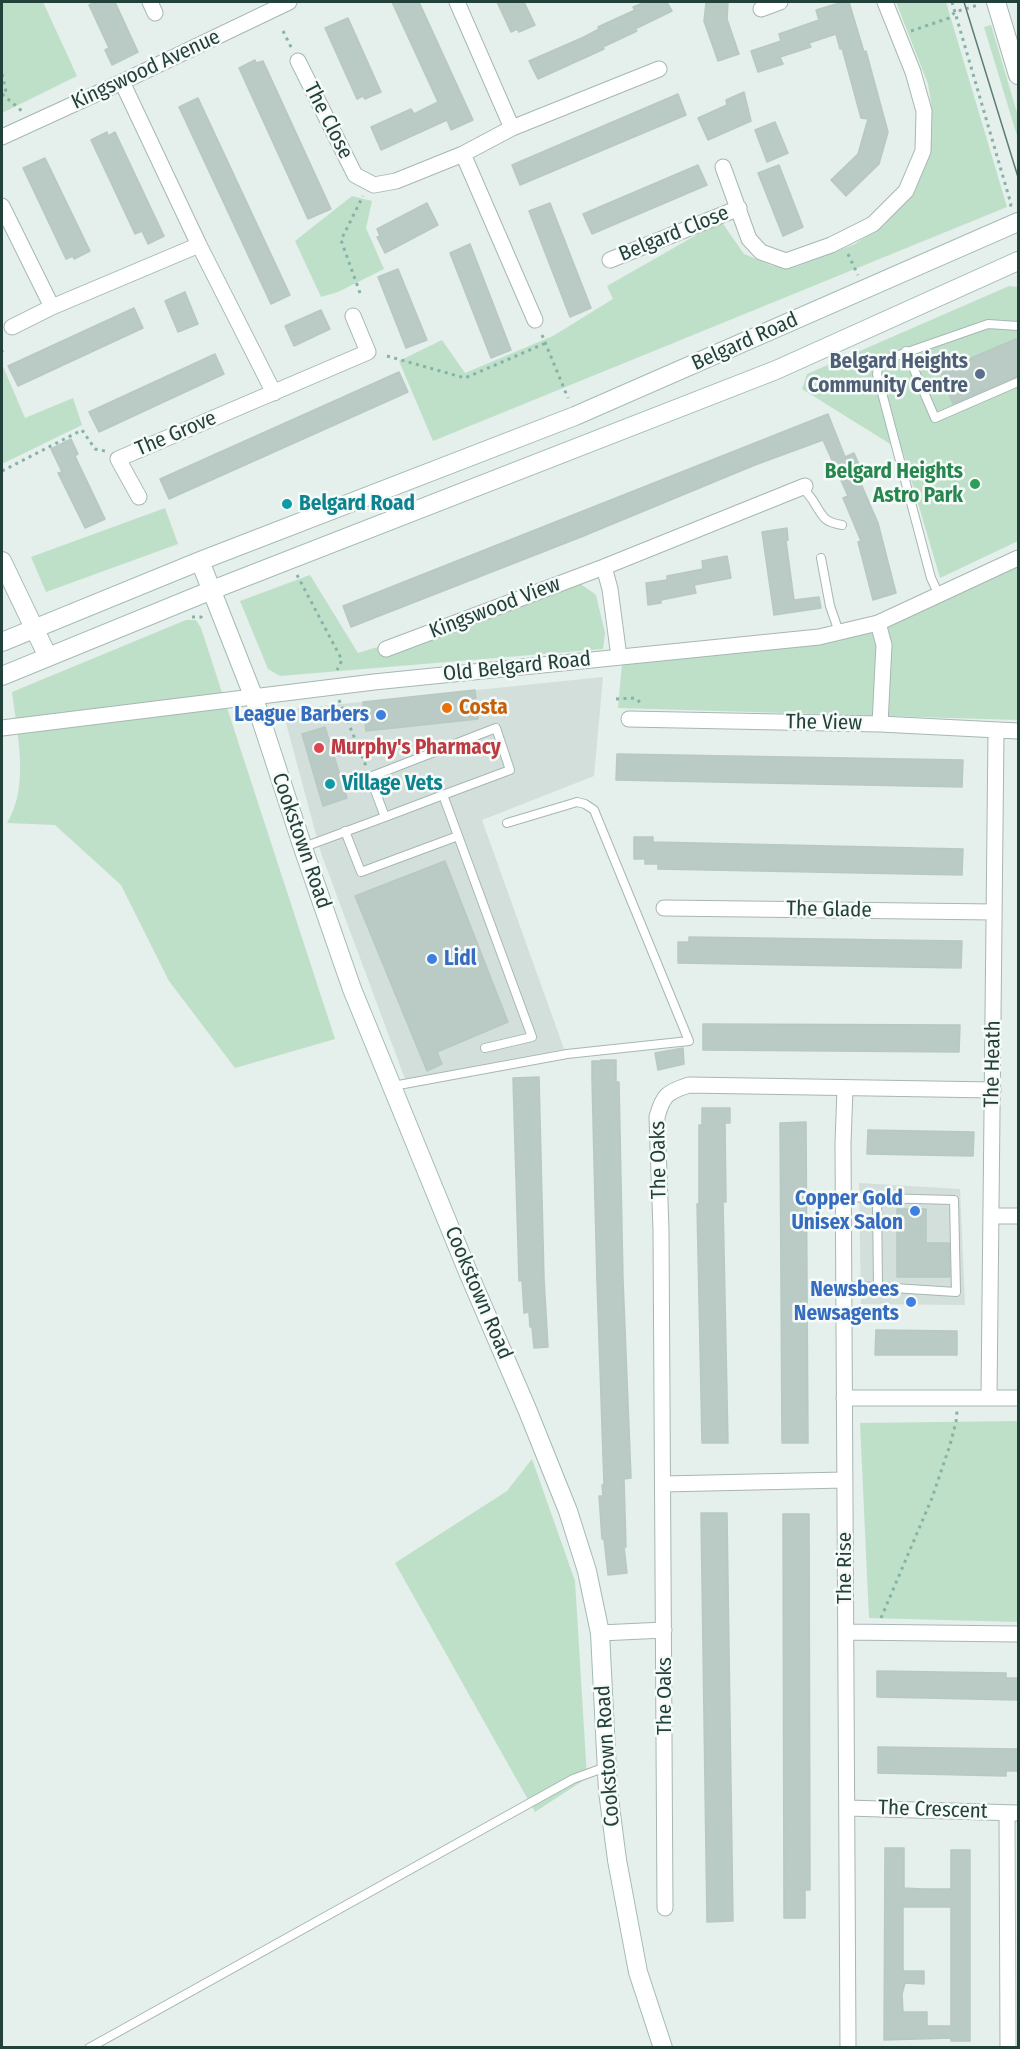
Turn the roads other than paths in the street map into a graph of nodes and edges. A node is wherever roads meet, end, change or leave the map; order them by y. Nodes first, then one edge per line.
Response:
1 (290, 2) edge
2 (457, 2) edge
3 (780, 2) edge
4 (885, 2) edge
5 (996, 2) edge
6 (761, 9) dead end
7 (295, 56) road end
8 (659, 69) dead end
9 (1018, 75) edge
10 (122, 82) junction
11 (512, 128) junction
12 (2, 137) edge
13 (463, 154) junction
14 (723, 167) dead end
15 (2, 206) edge
16 (739, 208) junction
17 (1018, 222) edge
18 (999, 231) junction
19 (1018, 232) edge
20 (199, 245) junction
21 (610, 260) dead end
22 (1018, 262) edge
23 (52, 307) junction
24 (353, 316) dead end
25 (535, 320) dead end
26 (1018, 326) edge
27 (12, 327) dead end
28 (906, 351) junction
29 (1018, 382) edge
30 (274, 393) junction
31 (804, 487) joint
32 (139, 497) dead end
33 (843, 525) dead end
34 (821, 558) dead end
35 (1018, 558) edge
36 (2, 561) edge
37 (200, 561) junction
38 (604, 567) junction
39 (212, 590) junction
40 (939, 595) junction
41 (878, 623) junction
42 (34, 628) junction
43 (839, 632) junction
44 (2, 642) edge
45 (386, 649) dead end
46 (48, 657) junction
47 (619, 657) junction
48 (2, 676) edge
49 (254, 698) junction
50 (629, 719) dead end
51 (880, 724) junction
52 (7, 728) edge
53 (996, 731) junction
54 (1018, 731) edge
55 (443, 795) junction
56 (385, 817) junction
57 (507, 823) dead end
58 (345, 831) junction
59 (458, 836) junction
60 (303, 848) junction
61 (664, 908) dead end
62 (994, 912) junction
63 (485, 1048) dead end
64 (392, 1086) junction
65 (845, 1089) junction
66 (993, 1090) junction
67 (843, 1197) junction
68 (877, 1198) junction
69 (991, 1216) junction
70 (1018, 1216) edge
71 (844, 1286) junction
72 (878, 1287) junction
73 (989, 1397) junction
74 (844, 1398) junction
75 (1018, 1398) edge
76 (845, 1480) junction
77 (663, 1484) junction
78 (664, 1630) junction
79 (846, 1632) junction
80 (600, 1633) junction
81 (1018, 1634) edge
82 (607, 1767) junction
83 (847, 1808) junction
84 (1013, 1813) edge
85 (666, 1908) dead end
86 (89, 2048) edge
87 (663, 2048) edge
88 (848, 2048) edge
89 (1008, 2048) edge

1 - 10 street, Kingswood Avenue
2 - 11 street
3 - 6 street
4 - 16 street
5 - 9 main road
7 - 13 street, The Close
8 - 11 street, The Close
10 - 12 street, Kingswood Avenue
10 - 20 street
11 - 13 street, The Close
13 - 25 street
14 - 16 street
15 - 23 street
16 - 21 street, Belgard Close
17 - 18 main road, Belgard Road
18 - 19 main road
18 - 37 main road, Belgard Road
20 - 23 street
20 - 30 street
22 - 39 main road, Belgard Road
23 - 27 street
24 - 30 street, The Grove
26 - 28 lane
28 - 29 lane
28 - 40 lane
30 - 32 street, The Grove
31 - 33 lane
31 - 38 street, Kingswood View
34 - 43 lane
35 - 40 street, Old Belgard Road
36 - 42 main road
37 - 39 main road, Cookstown Road
37 - 42 main road, Belgard Road
38 - 45 street, Kingswood View
38 - 47 street
39 - 46 main road, Belgard Road
39 - 49 main road, Cookstown Road
40 - 41 street, Old Belgard Road
41 - 43 street, Old Belgard Road
41 - 51 street
42 - 44 main road, Belgard Road
42 - 46 main road
43 - 47 street, Old Belgard Road
46 - 48 main road, Belgard Road
47 - 49 street, Old Belgard Road
49 - 52 street, Old Belgard Road
49 - 60 main road, Cookstown Road
50 - 51 street, The View
51 - 53 street, The View
53 - 54 street, The View
53 - 62 street, The Heath
55 - 56 lane
55 - 56 lane
55 - 59 lane
56 - 58 lane
57 - 64 lane
58 - 59 lane
58 - 60 lane
59 - 63 lane
60 - 64 main road, Cookstown Road
61 - 62 street, The Glade
62 - 66 street, The Heath
64 - 80 main road, Cookstown Road
65 - 66 street, The Oaks
65 - 67 street, The Rise
65 - 77 street, The Oaks
66 - 69 street, The Heath
67 - 68 lane
67 - 71 street, The Rise
68 - 72 lane
68 - 72 lane
69 - 70 street
69 - 73 street, The Heath
71 - 72 lane
71 - 74 street, The Rise
73 - 74 street
73 - 75 street
74 - 76 street, The Rise
76 - 77 street
76 - 79 street, The Rise
77 - 78 street, The Oaks
78 - 80 street
78 - 85 street, The Oaks
79 - 81 street
79 - 83 street, The Rise
80 - 82 main road, Cookstown Road
82 - 86 lane
82 - 87 main road, Cookstown Road
83 - 84 street, The Crescent
83 - 88 street, The Rise
84 - 89 street

